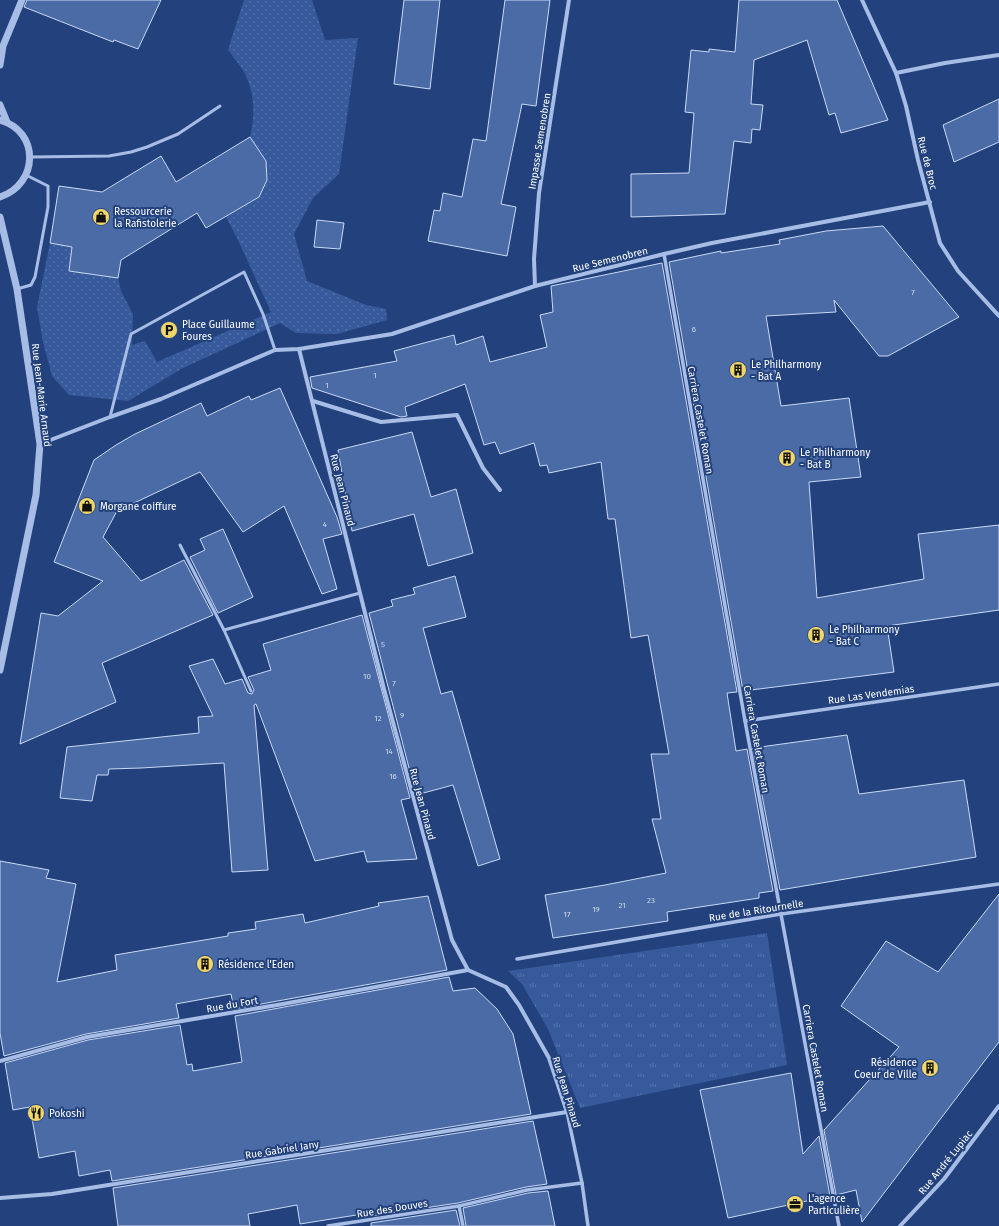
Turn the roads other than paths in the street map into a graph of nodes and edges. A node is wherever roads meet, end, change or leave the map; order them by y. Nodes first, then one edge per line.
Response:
1 (22, 0) edge
2 (569, 0) edge
3 (862, 0) edge
4 (999, 55) edge
5 (0, 65) edge
6 (896, 73) junction
7 (0, 105) edge
8 (220, 106) dead end
9 (4, 121) edge
10 (30, 157) junction
11 (26, 175) junction
12 (0, 197) edge
13 (930, 202) junction
14 (0, 217) edge
15 (664, 254) junction
16 (535, 286) junction
17 (17, 289) junction
18 (999, 316) edge
19 (299, 349) junction
20 (275, 350) junction
21 (313, 401) junction
22 (110, 417) junction
23 (40, 444) junction
24 (500, 490) dead end
25 (180, 545) dead end
26 (360, 593) junction
27 (224, 630) junction
28 (0, 670) edge
29 (999, 684) edge
30 (251, 691) dead end
31 (745, 721) junction
32 (999, 884) edge
33 (781, 914) junction
34 (517, 959) dead end
35 (468, 970) junction
36 (0, 1061) edge
37 (999, 1106) edge
38 (567, 1112) junction
39 (582, 1183) junction
40 (0, 1198) edge
41 (459, 1206) junction
42 (328, 1226) edge
43 (463, 1226) edge
44 (588, 1226) edge
45 (839, 1226) edge
46 (900, 1226) edge

1 - 5 street
2 - 16 street, Impasse Semenobren
3 - 6 street, Rue de Broc
4 - 6 street
6 - 13 street, Rue de Broc
7 - 9 street
8 - 10 lane
9 - 10 street
10 - 11 street
11 - 12 street
11 - 17 lane
13 - 15 street, Rue Semenobren
13 - 18 street, Rue de Broc
14 - 17 street, Rue Jean-Marie Arnaud
15 - 16 street, Rue Semenobren
15 - 31 street, Carriera Castelet Roman
16 - 19 street, Rue Semenobren
17 - 23 street, Rue Jean-Marie Arnaud
19 - 20 street
19 - 21 street, Rue Jean Pinaud
20 - 22 street
20 - 22 lane
21 - 24 street
21 - 26 street, Rue Jean Pinaud
22 - 23 street
23 - 28 street, Rue Jean-Marie Arnaud
25 - 27 lane
26 - 27 lane
26 - 35 street, Rue Jean Pinaud
27 - 30 lane
29 - 31 street, Rue Las Vendemias
31 - 33 street, Carriera Castelet Roman
32 - 33 street, Rue de la Ritournelle
33 - 34 street, Rue de la Ritournelle
33 - 45 street, Carriera Castelet Roman
35 - 36 street, Rue du Fort
35 - 38 street, Rue Jean Pinaud
37 - 46 street, Rue André Lupiac
38 - 39 street, Rue Jean Pinaud
38 - 40 street, Rue Gabriel Jany
39 - 41 street, Rue des Douves
39 - 44 street, Rue Jean Pinaud
41 - 42 street, Rue des Douves
41 - 43 street

